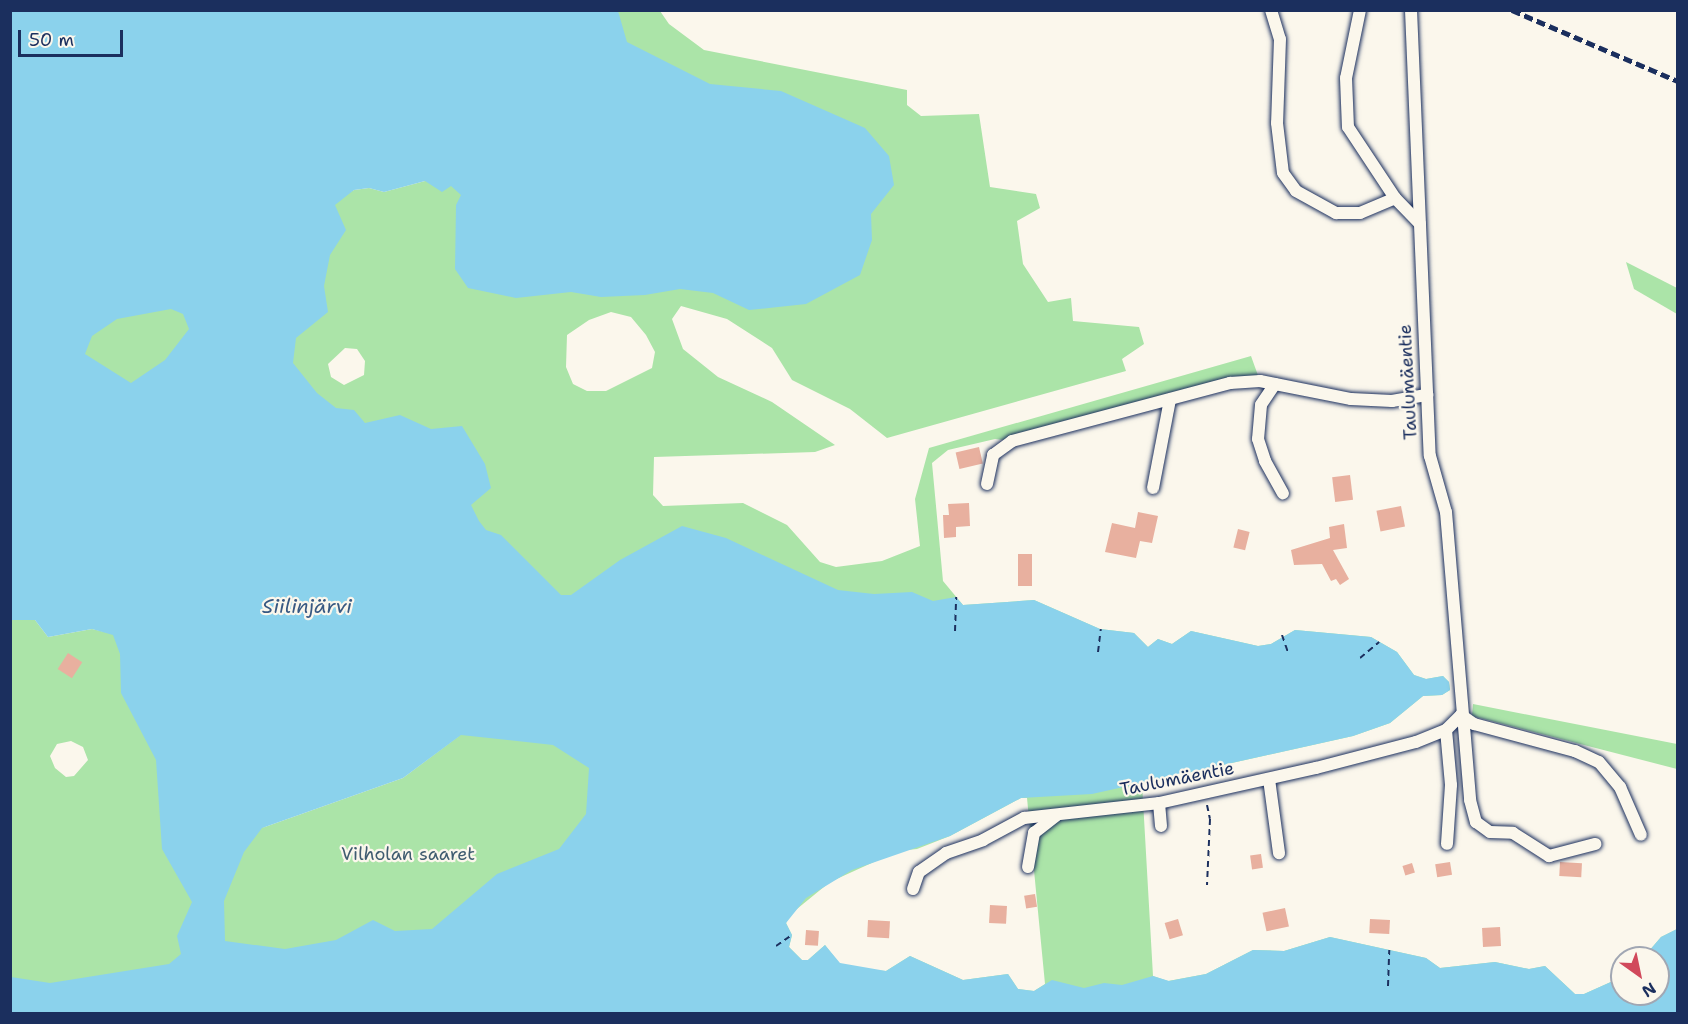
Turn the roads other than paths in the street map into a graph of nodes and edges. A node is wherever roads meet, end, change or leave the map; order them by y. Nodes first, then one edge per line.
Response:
1 (1271, 10) edge
2 (1360, 10) edge
3 (1411, 10) edge
4 (1395, 198) junction
5 (1420, 225) junction
6 (1275, 384) junction
7 (1427, 395) junction
8 (1170, 400) junction
9 (987, 484) dead end
10 (1153, 488) dead end
11 (1283, 493) dead end
12 (1461, 715) junction
13 (1446, 730) junction
14 (1269, 779) junction
15 (1159, 803) junction
16 (1056, 816) junction
17 (1161, 826) dead end
18 (1641, 835) dead end
19 (1447, 844) dead end
20 (1595, 844) dead end
21 (1279, 853) dead end
22 (1028, 867) dead end
23 (913, 889) dead end

1 - 4 street
2 - 4 street
3 - 5 street, Taulumäentie
4 - 5 street
5 - 7 street, Taulumäentie
6 - 7 street
6 - 8 street
6 - 11 street
7 - 12 street, Taulumäentie
8 - 9 street
8 - 10 street
12 - 13 street, Taulumäentie
12 - 18 street
12 - 20 street, Taulumäentie
13 - 14 street, Taulumäentie
13 - 19 street
14 - 15 street, Taulumäentie
14 - 21 street
15 - 16 street, Taulumäentie
15 - 17 street
16 - 22 street
16 - 23 street, Taulumäentie

